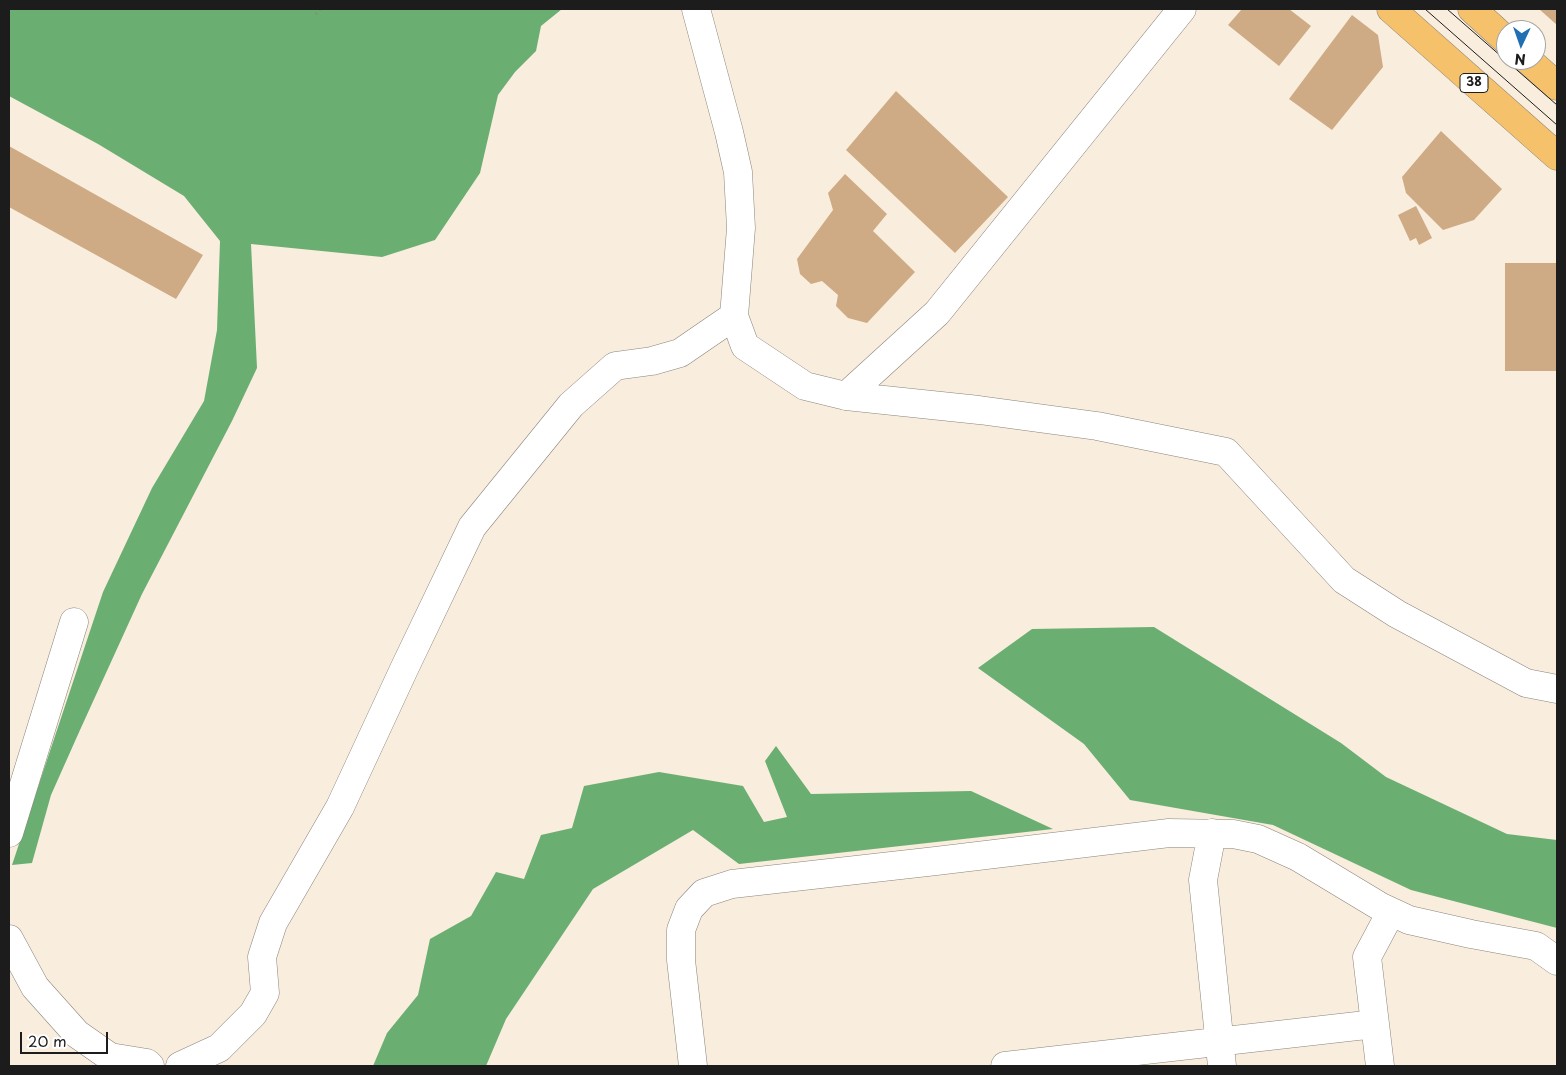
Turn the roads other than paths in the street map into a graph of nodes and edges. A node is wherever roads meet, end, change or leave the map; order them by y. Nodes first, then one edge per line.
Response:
1 (696, 9) edge
2 (1182, 9) edge
3 (1391, 9) edge
4 (1472, 9) edge
5 (1496, 31) edge
6 (1539, 70) edge
7 (1557, 86) edge
8 (1557, 156) edge
9 (734, 316) junction
10 (846, 396) junction
11 (74, 622) dead end
12 (1557, 689) edge
13 (9, 833) edge
14 (1212, 833) junction
15 (1391, 912) junction
16 (9, 939) edge
17 (1557, 961) edge
18 (1375, 1024) junction
19 (1220, 1054) edge
20 (150, 1066) edge
21 (180, 1066) edge
22 (694, 1066) edge
23 (1005, 1066) edge
24 (1380, 1066) edge

1 - 9 street
2 - 10 street
3 - 8 main road, 38
4 - 5 main road
6 - 7 main road
9 - 10 street
9 - 21 street
10 - 12 street
11 - 13 street
14 - 15 street
14 - 19 street
14 - 22 street
15 - 17 street
15 - 18 street
16 - 20 street
18 - 19 street
18 - 24 street
19 - 23 street

